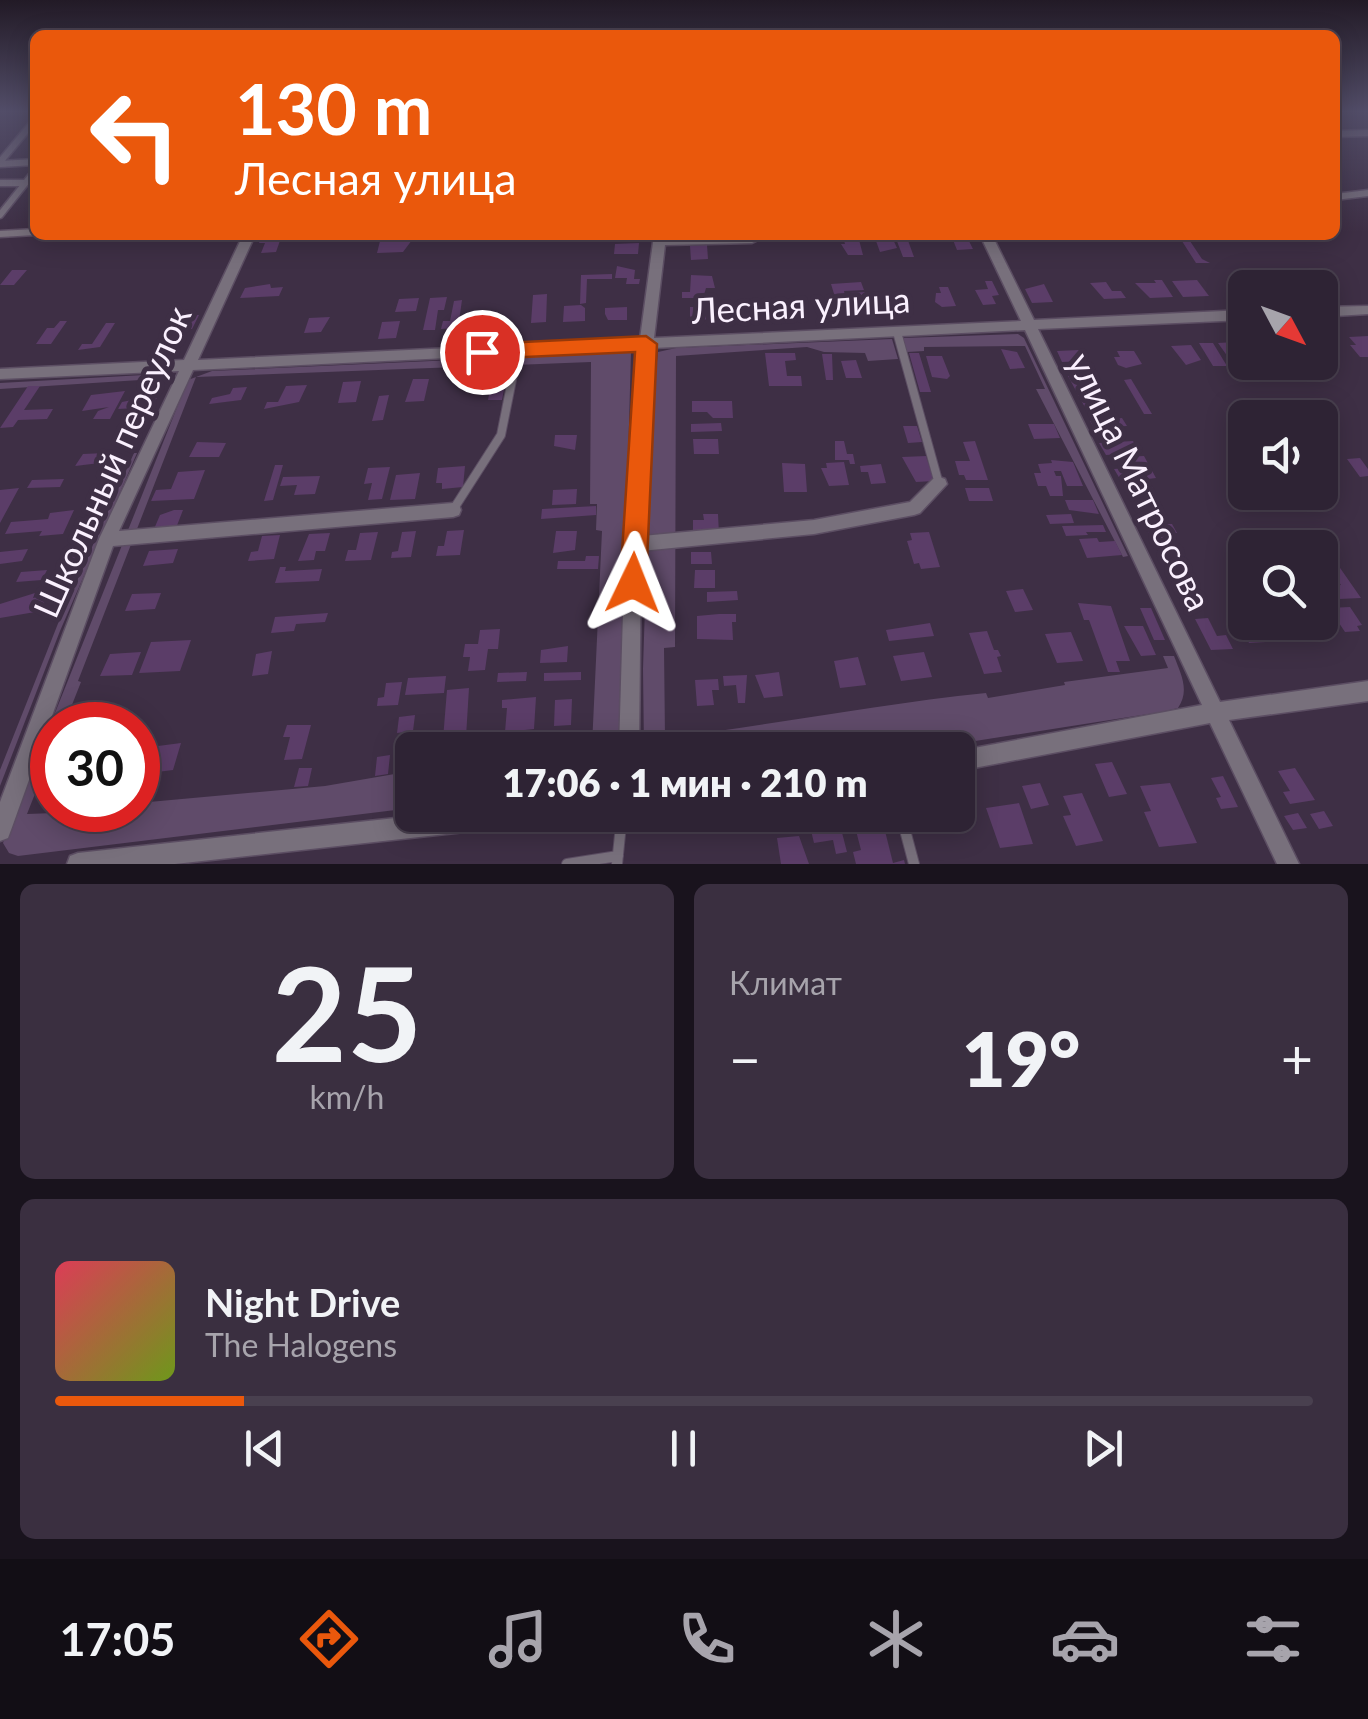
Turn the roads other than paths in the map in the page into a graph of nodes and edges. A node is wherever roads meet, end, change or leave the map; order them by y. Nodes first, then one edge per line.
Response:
1 (30, 162) edge
2 (0, 163) edge
3 (30, 176) edge
4 (0, 183) edge
5 (25, 183) junction
6 (1368, 194) edge
7 (1340, 197) edge
8 (0, 216) edge
9 (30, 232) edge
10 (0, 234) edge
11 (247, 240) edge
12 (660, 240) edge
13 (988, 240) edge
14 (1368, 310) edge
15 (1338, 311) edge
16 (1228, 316) edge
17 (1027, 324) junction
18 (897, 332) junction
19 (646, 344) junction
20 (518, 350) junction
21 (190, 366) junction
22 (0, 374) edge
23 (939, 484) joint
24 (453, 510) joint
25 (107, 540) junction
26 (634, 544) junction
27 (1368, 692) edge
28 (1213, 712) junction
29 (629, 732) edge
30 (975, 758) edge
31 (0, 830) edge
32 (395, 830) edge
33 (620, 832) edge
34 (905, 832) edge
35 (155, 860) edge
36 (617, 860) edge
37 (78, 864) edge
38 (567, 864) edge
39 (914, 864) edge
40 (1288, 864) edge

1 - 2 lane
3 - 5 lane
4 - 5 lane
5 - 8 lane
6 - 7 street
9 - 10 lane
11 - 21 street, Школьный переулок
12 - 19 street
13 - 17 street, улица Матросова
14 - 15 street
16 - 17 street, Лесная улица
17 - 18 street, Лесная улица
17 - 28 street, улица Матросова
18 - 19 street, Лесная улица
18 - 23 lane
19 - 20 street, Лесная улица
19 - 26 street
20 - 21 street, Лесная улица
20 - 24 lane
21 - 22 street, Лесная улица
21 - 25 street, Школьный переулок
23 - 26 street
24 - 25 street
25 - 31 street, Школьный переулок
26 - 29 street
27 - 28 street
28 - 30 street
28 - 40 street, улица Матросова
32 - 35 street
33 - 36 lane
34 - 39 lane
35 - 37 street
36 - 38 lane

